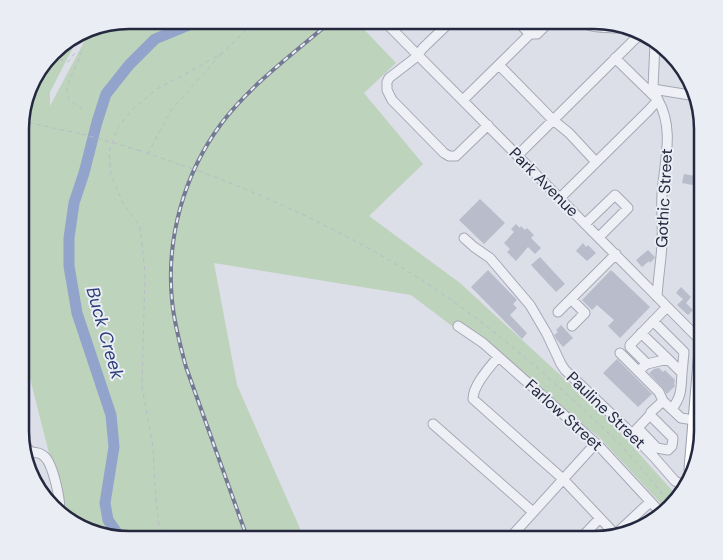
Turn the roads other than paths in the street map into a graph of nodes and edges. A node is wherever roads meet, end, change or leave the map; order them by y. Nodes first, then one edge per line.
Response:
1 (392, 29) edge
2 (443, 29) edge
3 (525, 29) edge
4 (541, 29) edge
5 (530, 34) junction
6 (636, 38) edge
7 (655, 50) edge
8 (418, 54) junction
9 (615, 58) junction
10 (499, 65) junction
11 (653, 89) junction
12 (688, 95) edge
13 (463, 100) junction
14 (658, 100) junction
15 (553, 120) junction
16 (488, 126) junction
17 (518, 155) junction
18 (596, 162) junction
19 (560, 198) junction
20 (585, 224) junction
21 (599, 237) junction
22 (464, 238) dead end
23 (616, 254) junction
24 (657, 297) junction
25 (571, 299) junction
26 (667, 307) junction
27 (558, 312) dead end
28 (653, 321) junction
29 (458, 326) dead end
30 (572, 326) dead end
31 (641, 333) junction
32 (694, 334) edge
33 (620, 353) dead end
34 (498, 357) junction
35 (668, 359) junction
36 (646, 364) junction
37 (638, 371) junction
38 (682, 373) junction
39 (663, 400) junction
40 (672, 409) junction
41 (650, 415) junction
42 (694, 420) joint
43 (433, 424) dead end
44 (635, 431) junction
45 (596, 443) junction
46 (31, 452) edge
47 (691, 453) edge
48 (563, 479) junction
49 (680, 483) edge
50 (650, 502) junction
51 (60, 504) edge
52 (657, 508) edge
53 (533, 512) junction
54 (600, 518) junction
55 (624, 526) edge
56 (611, 529) edge
57 (516, 531) edge
58 (588, 531) edge

1 - 8 street, Park Avenue
2 - 8 street
3 - 5 street
4 - 5 street
5 - 10 street
6 - 9 street
7 - 11 street, Gothic Street
8 - 13 street, Park Avenue
8 - 16 street
9 - 14 street, Gothic Street
9 - 15 street
10 - 13 street
10 - 15 street
11 - 12 street
11 - 14 street, Gothic Street
13 - 16 street, Park Avenue
14 - 18 street
14 - 24 street, Gothic Street
15 - 17 street
15 - 18 street
16 - 17 street, Park Avenue
17 - 19 street, Park Avenue
18 - 19 street
19 - 20 street, Park Avenue
20 - 21 street, Park Avenue
20 - 21 street
21 - 23 street, Park Avenue
22 - 44 street, Pauline Street
23 - 24 street, Park Avenue
23 - 25 street
24 - 26 street, Park Avenue
25 - 27 street
25 - 30 street
26 - 28 street
26 - 32 street, Park Avenue
28 - 31 street
28 - 38 street
29 - 34 street, Farlow Street
31 - 35 street
31 - 36 street
33 - 37 street
34 - 45 street, Farlow Street
34 - 48 street
35 - 36 street
35 - 38 street
36 - 37 street
37 - 39 street
38 - 40 street
39 - 40 street
39 - 41 street
40 - 42 street
41 - 44 street
41 - 44 street
42 - 47 main road
43 - 53 street
44 - 49 street, Pauline Street
45 - 48 street
45 - 50 street, Farlow Street
46 - 51 street
48 - 53 street
48 - 54 street
50 - 52 street, Farlow Street
50 - 55 street
53 - 57 street
54 - 56 street
54 - 58 street

